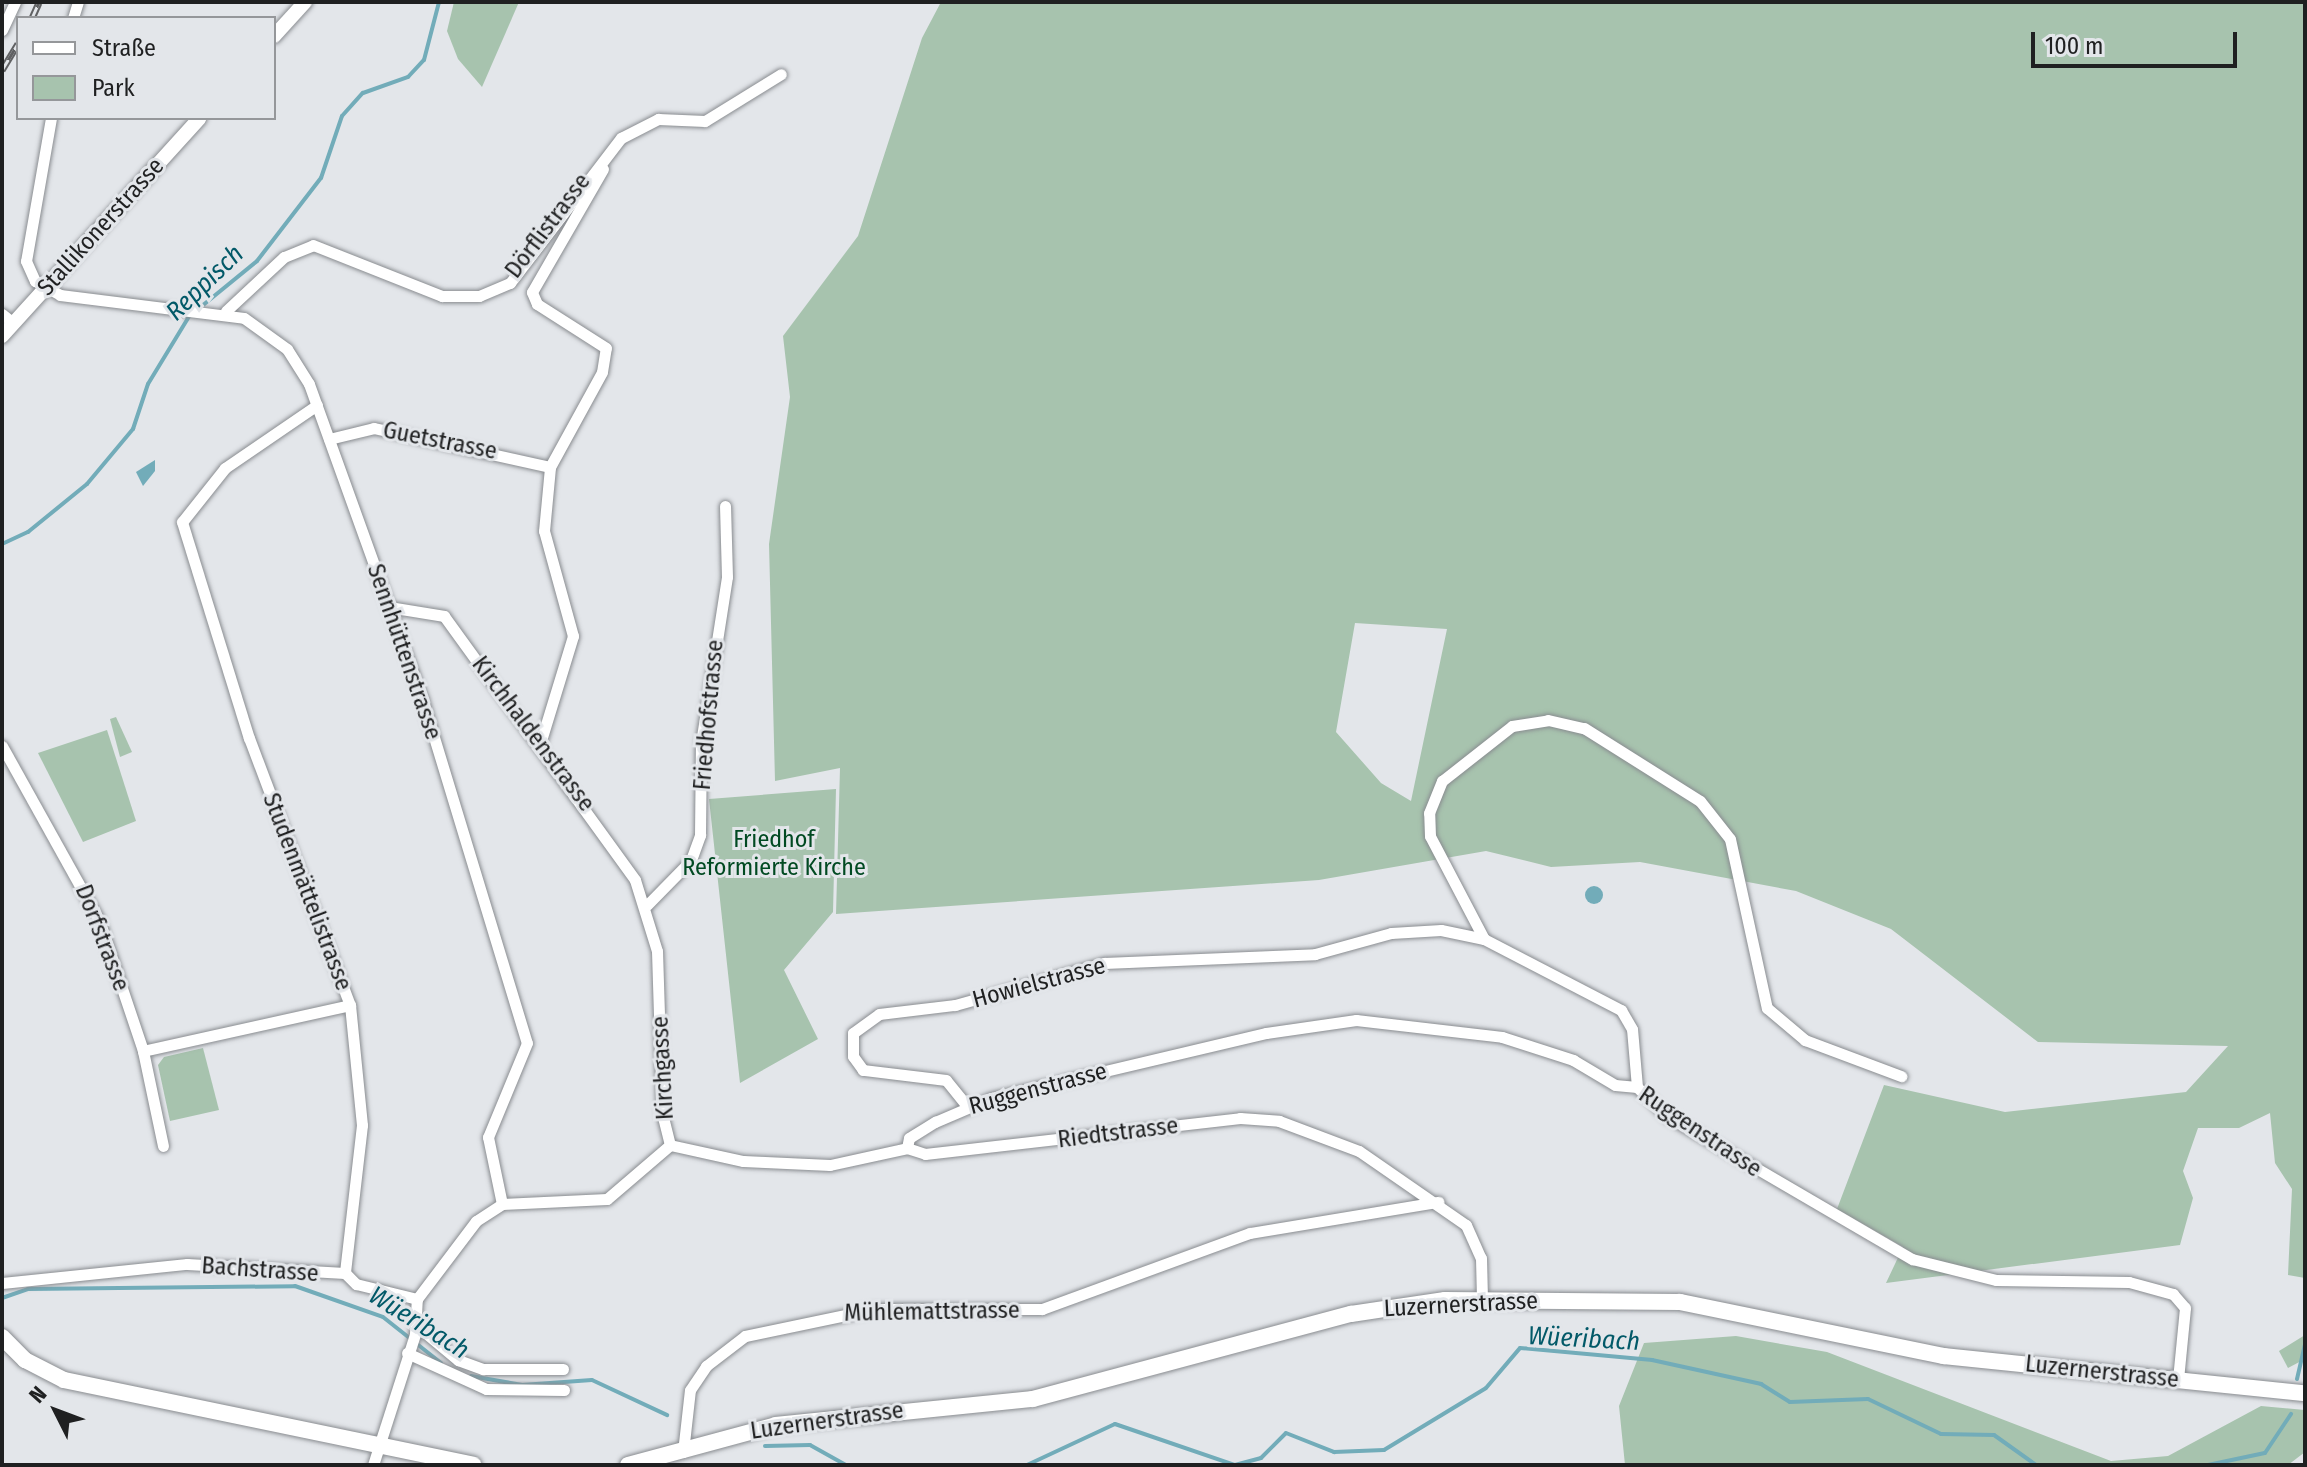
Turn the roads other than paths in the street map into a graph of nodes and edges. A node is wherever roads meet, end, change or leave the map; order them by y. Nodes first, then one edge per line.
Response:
1 (305, 2) edge
2 (10, 6) edge
3 (2, 30) edge
4 (276, 34) edge
5 (781, 74) dead end
6 (51, 120) edge
7 (198, 120) edge
8 (603, 169) dead end
9 (44, 289) junction
10 (226, 311) junction
11 (7, 319) edge
12 (2, 336) edge
13 (317, 405) junction
14 (329, 439) junction
15 (550, 467) junction
16 (725, 506) dead end
17 (389, 607) junction
18 (540, 744) junction
19 (2, 746) edge
20 (647, 905) junction
21 (1484, 939) junction
22 (350, 1005) junction
23 (143, 1051) junction
24 (1901, 1076) dead end
25 (1637, 1087) junction
26 (967, 1106) junction
27 (670, 1145) junction
28 (163, 1146) dead end
29 (907, 1148) junction
30 (1438, 1202) junction
31 (502, 1204) junction
32 (345, 1273) junction
33 (2, 1283) edge
34 (417, 1299) junction
35 (1482, 1299) junction
36 (2, 1337) edge
37 (412, 1340) junction
38 (563, 1369) dead end
39 (2178, 1380) junction
40 (564, 1390) dead end
41 (2305, 1393) edge
42 (377, 1445) junction
43 (684, 1458) edge
44 (373, 1465) edge
45 (473, 1465) edge
46 (628, 1465) edge

1 - 4 street
2 - 3 street
5 - 10 street, Dörflistrasse
6 - 9 street
7 - 9 street, Stallikonerstrasse
8 - 15 street
9 - 10 street, Sennhüttenstrasse
9 - 11 street, Stallikonerstrasse
10 - 13 street, Sennhüttenstrasse
11 - 12 street, Stallikonerstrasse
13 - 14 street, Sennhüttenstrasse
13 - 22 street, Studenmättelistrasse
14 - 15 street, Guetstrasse
14 - 17 street, Sennhüttenstrasse
15 - 18 street
16 - 20 street, Friedhofstrasse
17 - 18 street, Kirchhaldenstrasse
17 - 31 street, Sennhüttenstrasse
18 - 20 street, Kirchhaldenstrasse
19 - 23 street, Dorfstrasse
20 - 27 street, Kirchgasse
21 - 24 street
21 - 25 street
21 - 26 street, Howielstrasse
22 - 23 street
22 - 32 street, Studenmättelistrasse
23 - 28 street, Dorfstrasse
25 - 26 street, Ruggenstrasse
25 - 39 street, Ruggenstrasse
26 - 29 street, Ruggenstrasse
27 - 29 street, Riedtstrasse
27 - 31 street, Kirchgasse
29 - 30 street, Riedtstrasse
30 - 35 street, Riedtstrasse
30 - 43 street, Mühlemattstrasse
31 - 34 street
32 - 33 street, Bachstrasse
32 - 34 street, Bachstrasse
34 - 37 street
35 - 39 main road, Luzernerstrasse
35 - 43 main road, Luzernerstrasse
36 - 42 main road
37 - 38 street
37 - 40 street
37 - 42 street
39 - 41 main road, Luzernerstrasse
42 - 44 street
42 - 45 main road
43 - 46 main road, Luzernerstrasse

